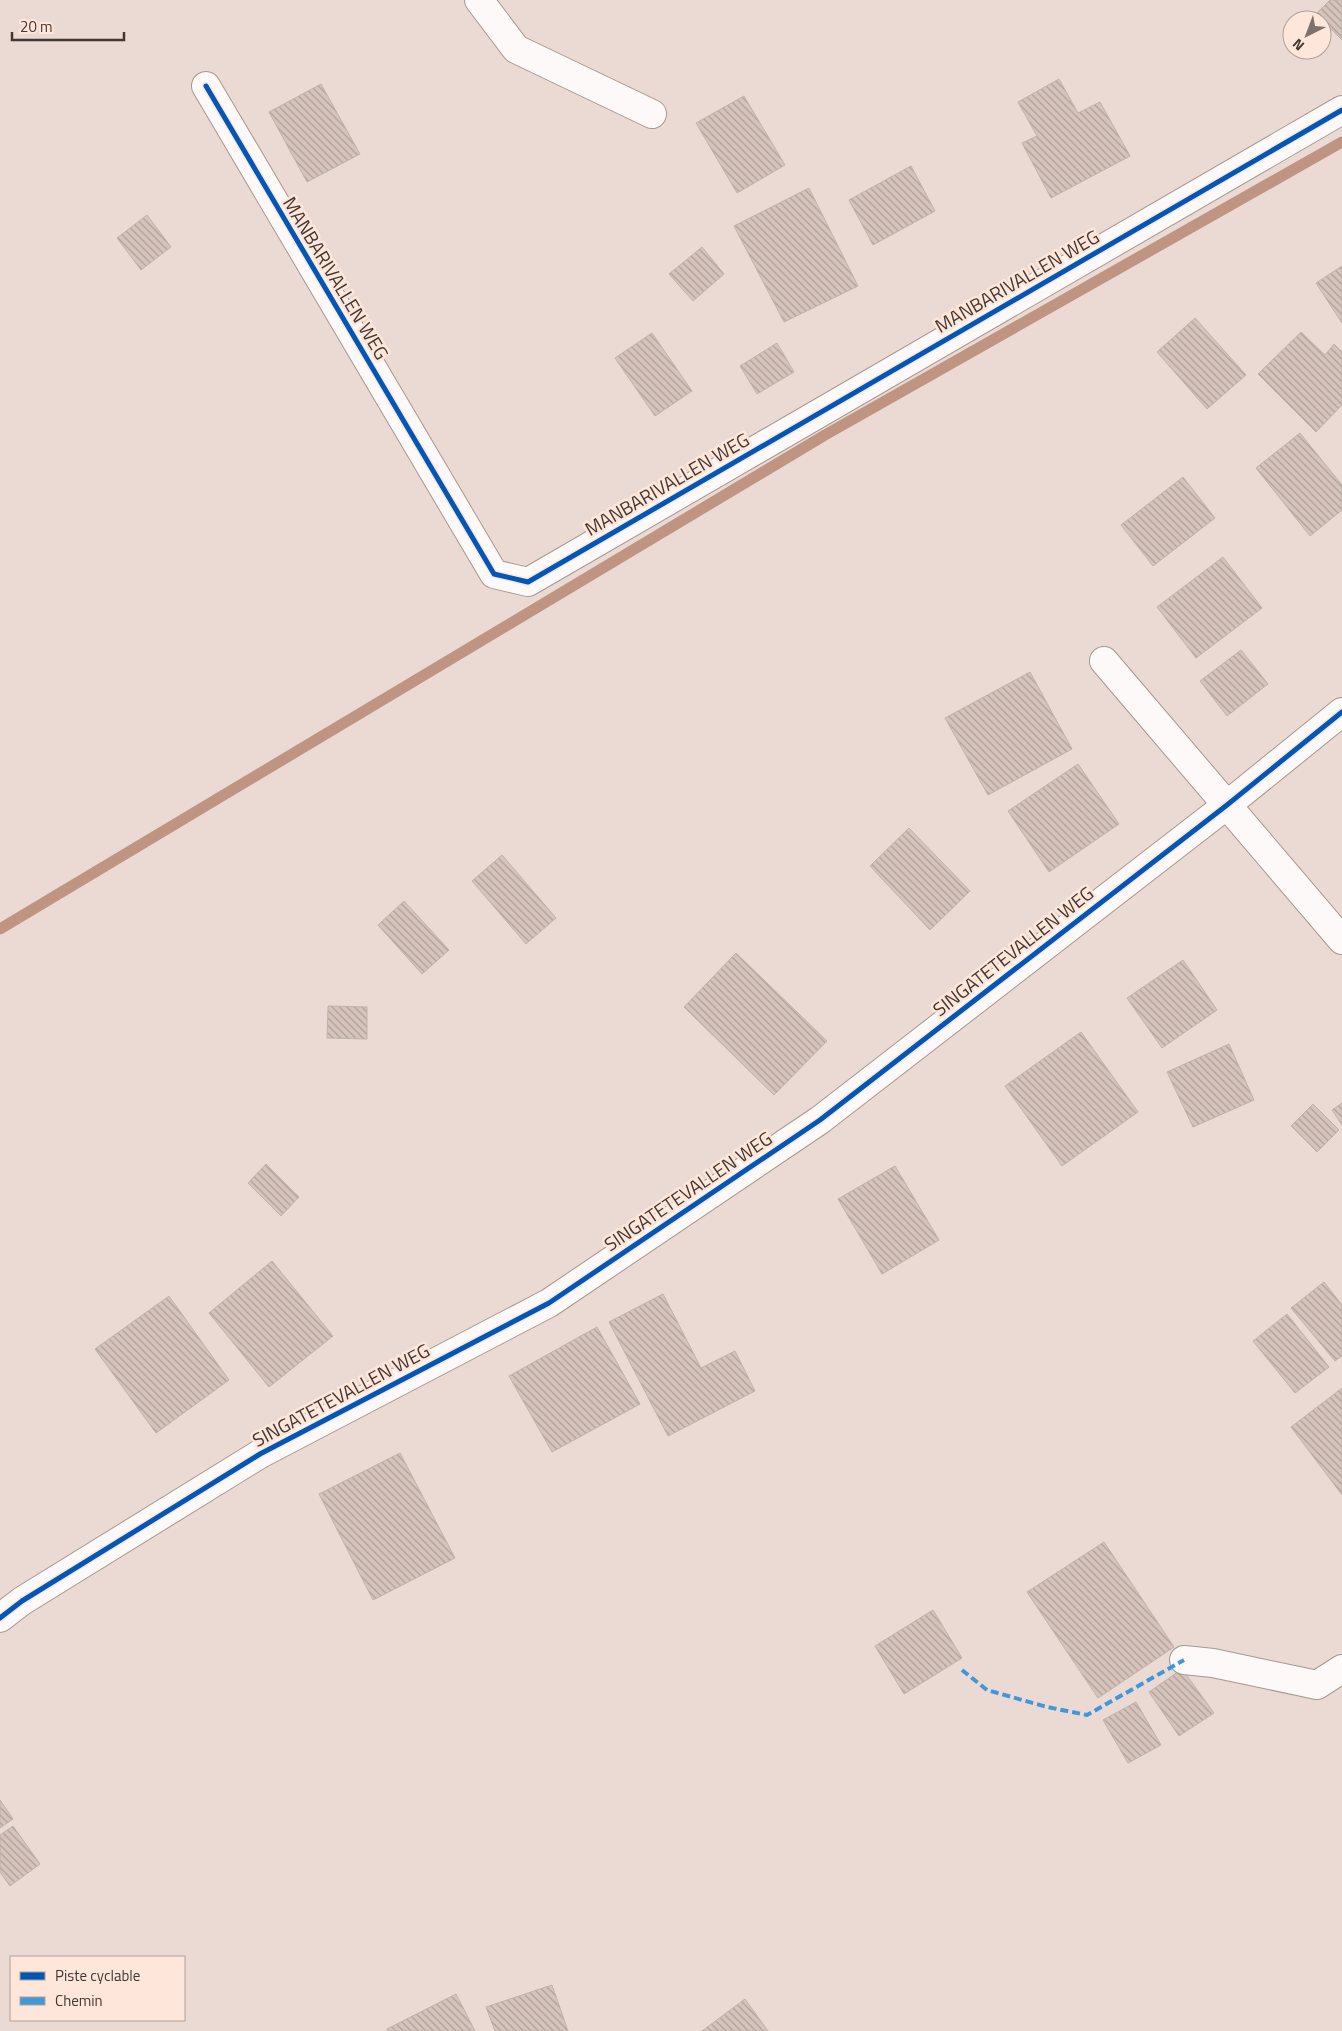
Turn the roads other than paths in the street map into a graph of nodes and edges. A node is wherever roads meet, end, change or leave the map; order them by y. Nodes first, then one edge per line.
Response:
1 (479, 0) edge
2 (206, 86) dead end
3 (1342, 110) edge
4 (652, 114) dead end
5 (1104, 661) dead end
6 (1342, 712) edge
7 (1227, 805) junction
8 (1342, 940) edge
9 (0, 1618) edge
10 (1184, 1660) dead end
11 (1342, 1670) edge

1 - 4 street
2 - 3 street, MANBARIVALLEN WEG
5 - 7 street
6 - 7 street, SINGATETEVALLEN WEG
7 - 8 street
7 - 9 street, SINGATETEVALLEN WEG
10 - 11 street

